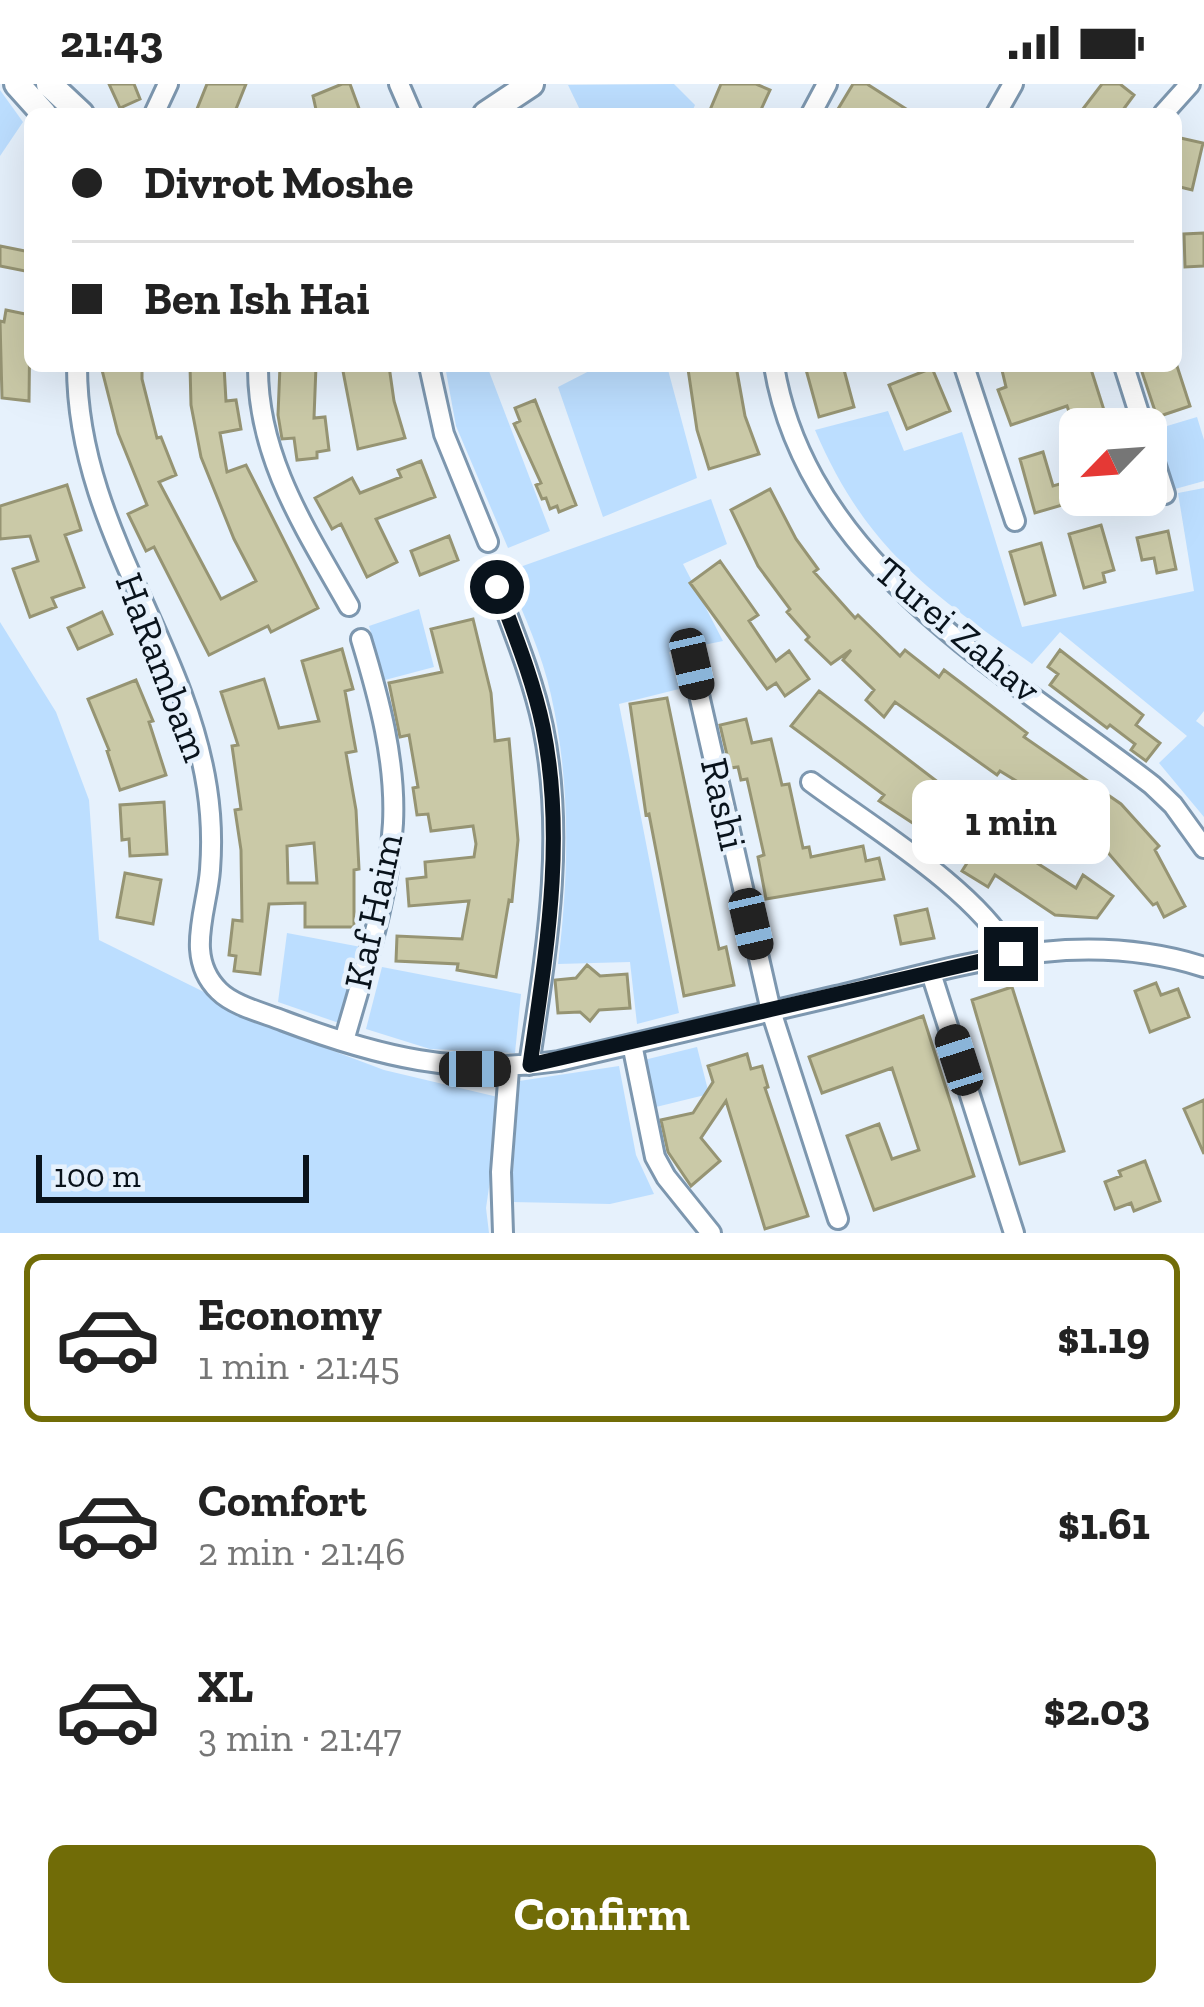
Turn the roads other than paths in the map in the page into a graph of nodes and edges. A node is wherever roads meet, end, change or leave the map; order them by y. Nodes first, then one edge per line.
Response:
1 (17, 84) edge
2 (49, 84) edge
3 (531, 84) edge
4 (1190, 84) edge
5 (39, 108) edge
6 (75, 108) edge
7 (495, 108) edge
8 (1168, 108) edge
9 (77, 372) edge
10 (258, 372) edge
11 (430, 372) edge
12 (776, 372) edge
13 (966, 372) edge
14 (1126, 372) edge
15 (1137, 408) edge
16 (1015, 521) dead end
17 (488, 542) dead end
18 (497, 587) dead end
19 (349, 606) dead end
20 (361, 639) dead end
21 (692, 664) dead end
22 (811, 782) dead end
23 (1204, 848) edge
24 (1011, 954) junction
25 (1204, 967) edge
26 (932, 973) junction
27 (771, 1011) junction
28 (344, 1042) junction
29 (632, 1044) junction
30 (530, 1065) junction
31 (509, 1069) junction
32 (838, 1219) dead end
33 (503, 1233) edge
34 (711, 1233) edge
35 (1014, 1233) edge

1 - 5 street
2 - 6 street
3 - 7 street
4 - 8 street
9 - 28 street, HaRambam
10 - 19 street
11 - 17 street
12 - 23 street, Turei Zahav
13 - 16 street
14 - 15 street
18 - 30 street
20 - 28 street, Kaf Haim
21 - 27 street, Rashi
22 - 24 street
24 - 25 street
24 - 26 street
26 - 27 street
26 - 35 street
27 - 29 street
27 - 32 street, Rashi
28 - 31 street
29 - 30 street
29 - 34 street
30 - 31 street
31 - 33 street

